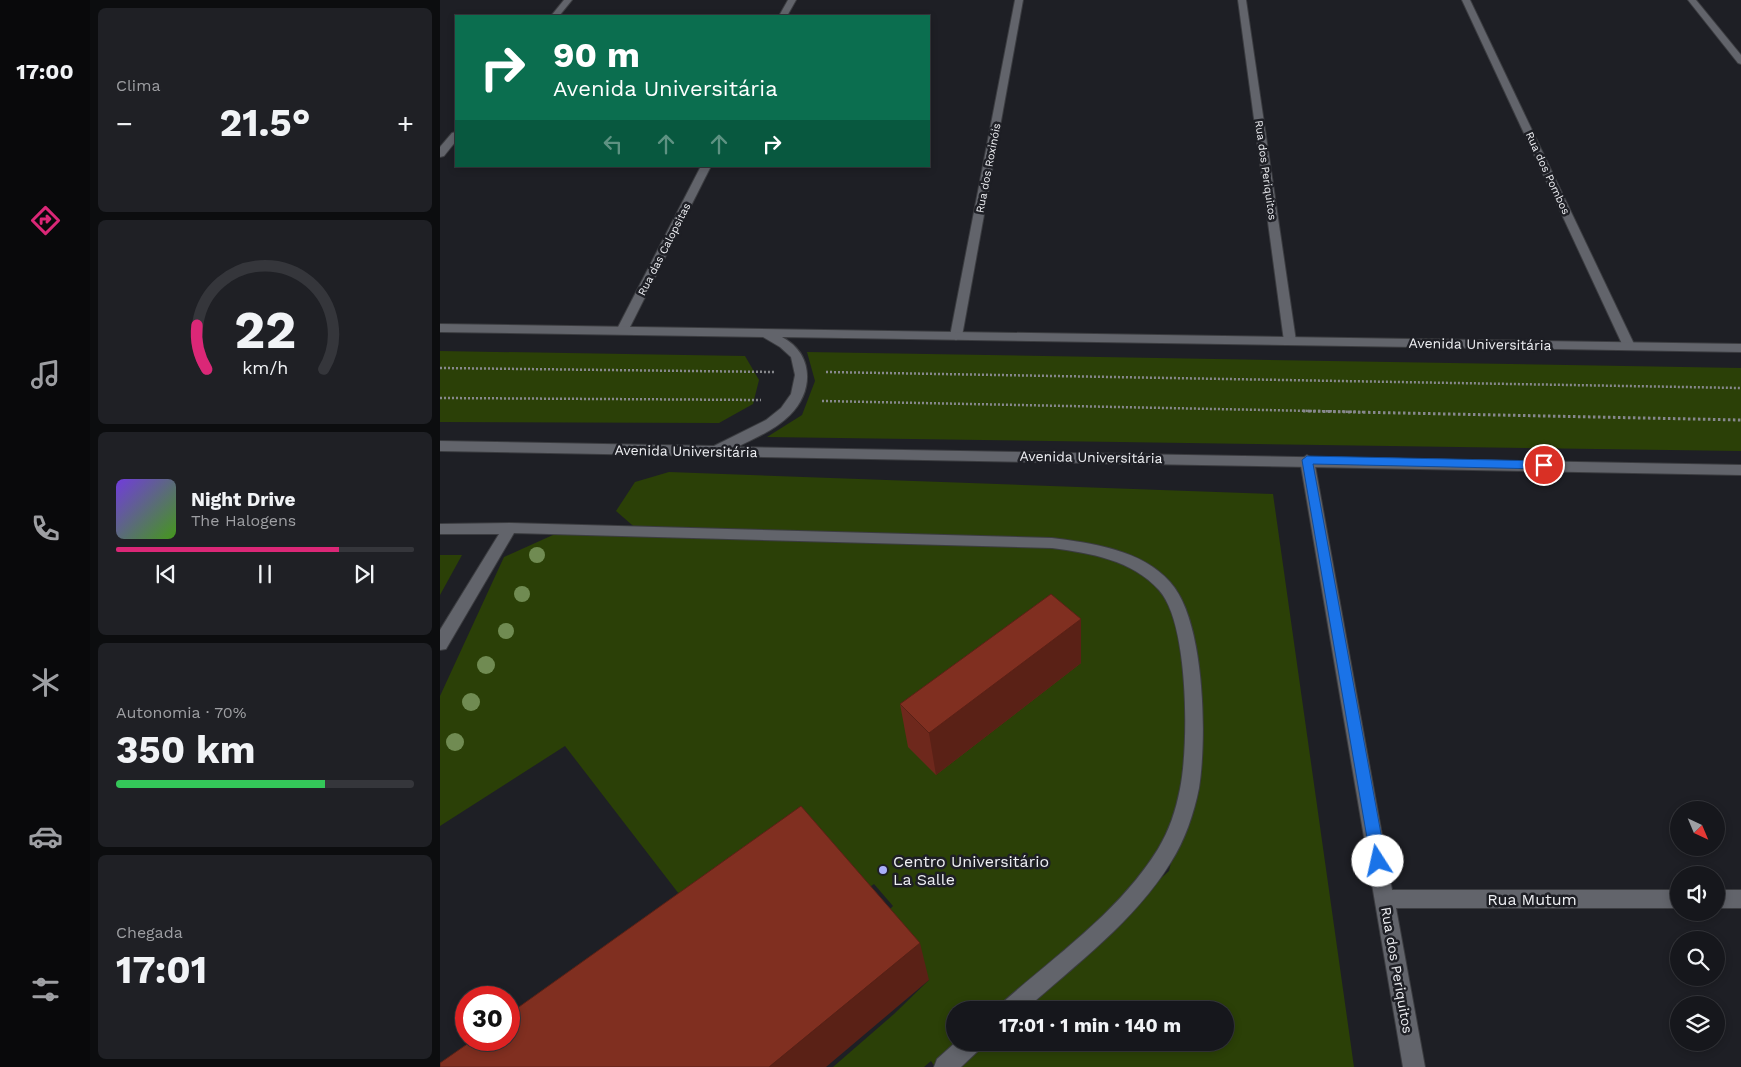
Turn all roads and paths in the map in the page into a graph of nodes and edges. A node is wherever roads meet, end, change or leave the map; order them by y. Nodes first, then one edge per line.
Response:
1 (568, 0) edge
2 (792, 0) edge
3 (1019, 0) edge
4 (1242, 0) edge
5 (1466, 0) edge
6 (1692, 0) edge
7 (556, 15) edge
8 (784, 15) edge
9 (1741, 61) edge
10 (455, 136) edge
11 (440, 154) edge
12 (705, 167) edge
13 (440, 328) edge
14 (622, 331) junction
15 (765, 333) junction
16 (956, 336) junction
17 (1290, 341) junction
18 (1629, 346) junction
19 (1741, 348) edge
20 (440, 368) edge
21 (801, 372) junction
22 (1741, 388) edge
23 (440, 398) edge
24 (795, 400) junction
25 (1741, 420) edge
26 (440, 446) edge
27 (712, 452) junction
28 (1307, 460) junction
29 (1741, 470) edge
30 (510, 528) junction
31 (440, 529) edge
32 (440, 644) edge
33 (1385, 899) junction
34 (1670, 899) edge
35 (1725, 899) edge
36 (1741, 900) edge
37 (1019, 1001) edge
38 (963, 1051) edge
39 (945, 1067) edge
40 (1414, 1067) edge

1 - 7 street
2 - 8 street
3 - 16 street, Rua dos Roxinóis
4 - 17 street, Rua dos Periquitos
5 - 18 street, Rua dos Pombos
6 - 9 street
10 - 11 street
12 - 14 street, Rua das Calopsitas
13 - 14 street, Avenida Universitária
14 - 15 street, Avenida Universitária
15 - 16 street, Avenida Universitária
15 - 21 street
16 - 17 street, Avenida Universitária
17 - 18 street, Avenida Universitária
18 - 19 street, Avenida Universitária
20 - 21 path
21 - 22 path
21 - 24 street
23 - 24 path
24 - 25 path
24 - 27 street
26 - 27 street, Avenida Universitária
27 - 28 street, Avenida Universitária
28 - 29 street, Avenida Universitária
28 - 33 street, Rua dos Periquitos
30 - 31 street
30 - 32 street
30 - 37 street
33 - 34 street, Rua Mutum
33 - 40 street, Rua dos Periquitos
35 - 36 street
38 - 39 street

